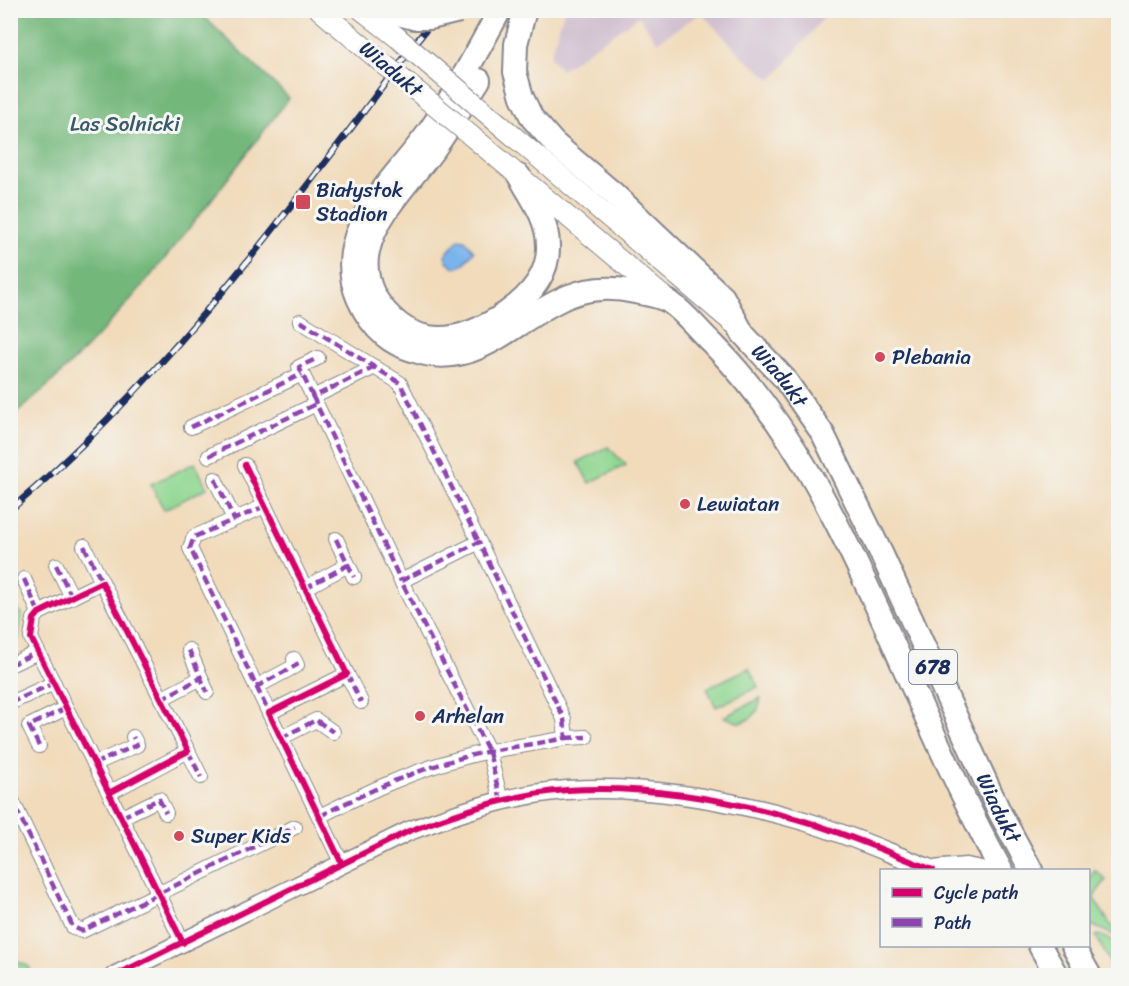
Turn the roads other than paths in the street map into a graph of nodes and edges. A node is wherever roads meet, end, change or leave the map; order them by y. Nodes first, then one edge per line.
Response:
1 (320, 10) edge
2 (382, 10) edge
3 (500, 10) edge
4 (519, 10) edge
5 (525, 10) edge
6 (362, 11) edge
7 (460, 11) edge
8 (519, 176) junction
9 (667, 300) junction
10 (300, 321) dead end
11 (743, 333) junction
12 (318, 358) dead end
13 (375, 367) junction
14 (302, 374) junction
15 (315, 401) junction
16 (192, 427) dead end
17 (209, 456) dead end
18 (245, 465) dead end
19 (215, 479) dead end
20 (265, 506) junction
21 (234, 519) junction
22 (336, 539) dead end
23 (479, 542) junction
24 (84, 546) dead end
25 (56, 565) dead end
26 (24, 579) dead end
27 (402, 581) junction
28 (102, 582) junction
29 (305, 588) junction
30 (72, 597) junction
31 (39, 613) junction
32 (189, 650) dead end
33 (38, 652) junction
34 (294, 659) dead end
35 (10, 665) edge
36 (347, 674) junction
37 (201, 678) junction
38 (54, 683) junction
39 (256, 687) junction
40 (207, 692) dead end
41 (161, 699) junction
42 (361, 702) dead end
43 (10, 703) edge
44 (66, 708) junction
45 (269, 713) junction
46 (333, 732) dead end
47 (133, 737) dead end
48 (586, 737) dead end
49 (281, 738) junction
50 (566, 738) junction
51 (39, 746) dead end
52 (188, 751) junction
53 (489, 752) junction
54 (94, 764) junction
55 (201, 777) dead end
56 (109, 793) junction
57 (10, 796) edge
58 (501, 801) junction
59 (166, 813) dead end
60 (320, 816) junction
61 (122, 818) junction
62 (295, 827) dead end
63 (342, 864) junction
64 (930, 869) edge
65 (944, 869) edge
66 (976, 869) edge
67 (1000, 869) edge
68 (1030, 869) edge
69 (158, 894) junction
70 (183, 943) junction
71 (1041, 947) edge
72 (1074, 947) edge
73 (114, 975) edge
74 (1057, 975) edge
75 (1090, 975) edge

1 - 8 main road, Wiadukt / 678, bridge
2 - 7 main road, bridge
3 - 9 main road
4 - 8 main road
5 - 11 main road
6 - 11 main road, Wiadukt / 678, bridge
8 - 9 main road, Wiadukt / 678
9 - 67 main road, Wiadukt / 678
10 - 13 street
11 - 68 main road, Wiadukt / 678
12 - 14 street
13 - 15 street
13 - 23 street
14 - 15 street
14 - 16 street
15 - 17 street
15 - 27 street
18 - 20 street
19 - 21 street
20 - 21 street
20 - 29 street
21 - 39 street
22 - 29 street
23 - 27 street
23 - 50 street
24 - 28 street
25 - 30 street
26 - 31 street
27 - 53 street
28 - 30 street
28 - 41 street
29 - 36 street
30 - 31 street
31 - 33 street
32 - 37 street
33 - 35 street
33 - 38 street
34 - 39 street
36 - 42 street
36 - 45 street
37 - 40 street
37 - 41 street
38 - 43 street
38 - 44 street
39 - 45 street
41 - 52 street
44 - 51 street
44 - 54 street
45 - 49 street
46 - 49 street
47 - 54 street
48 - 50 street
49 - 60 street
50 - 53 street
52 - 55 street
52 - 56 street
53 - 58 street
53 - 60 street
54 - 56 street
56 - 61 street
57 - 69 street
58 - 63 street
58 - 64 street
59 - 61 street
60 - 63 street
61 - 69 street
62 - 69 street
63 - 70 street
65 - 66 street
69 - 70 street
70 - 73 street
71 - 74 main road
72 - 75 main road

